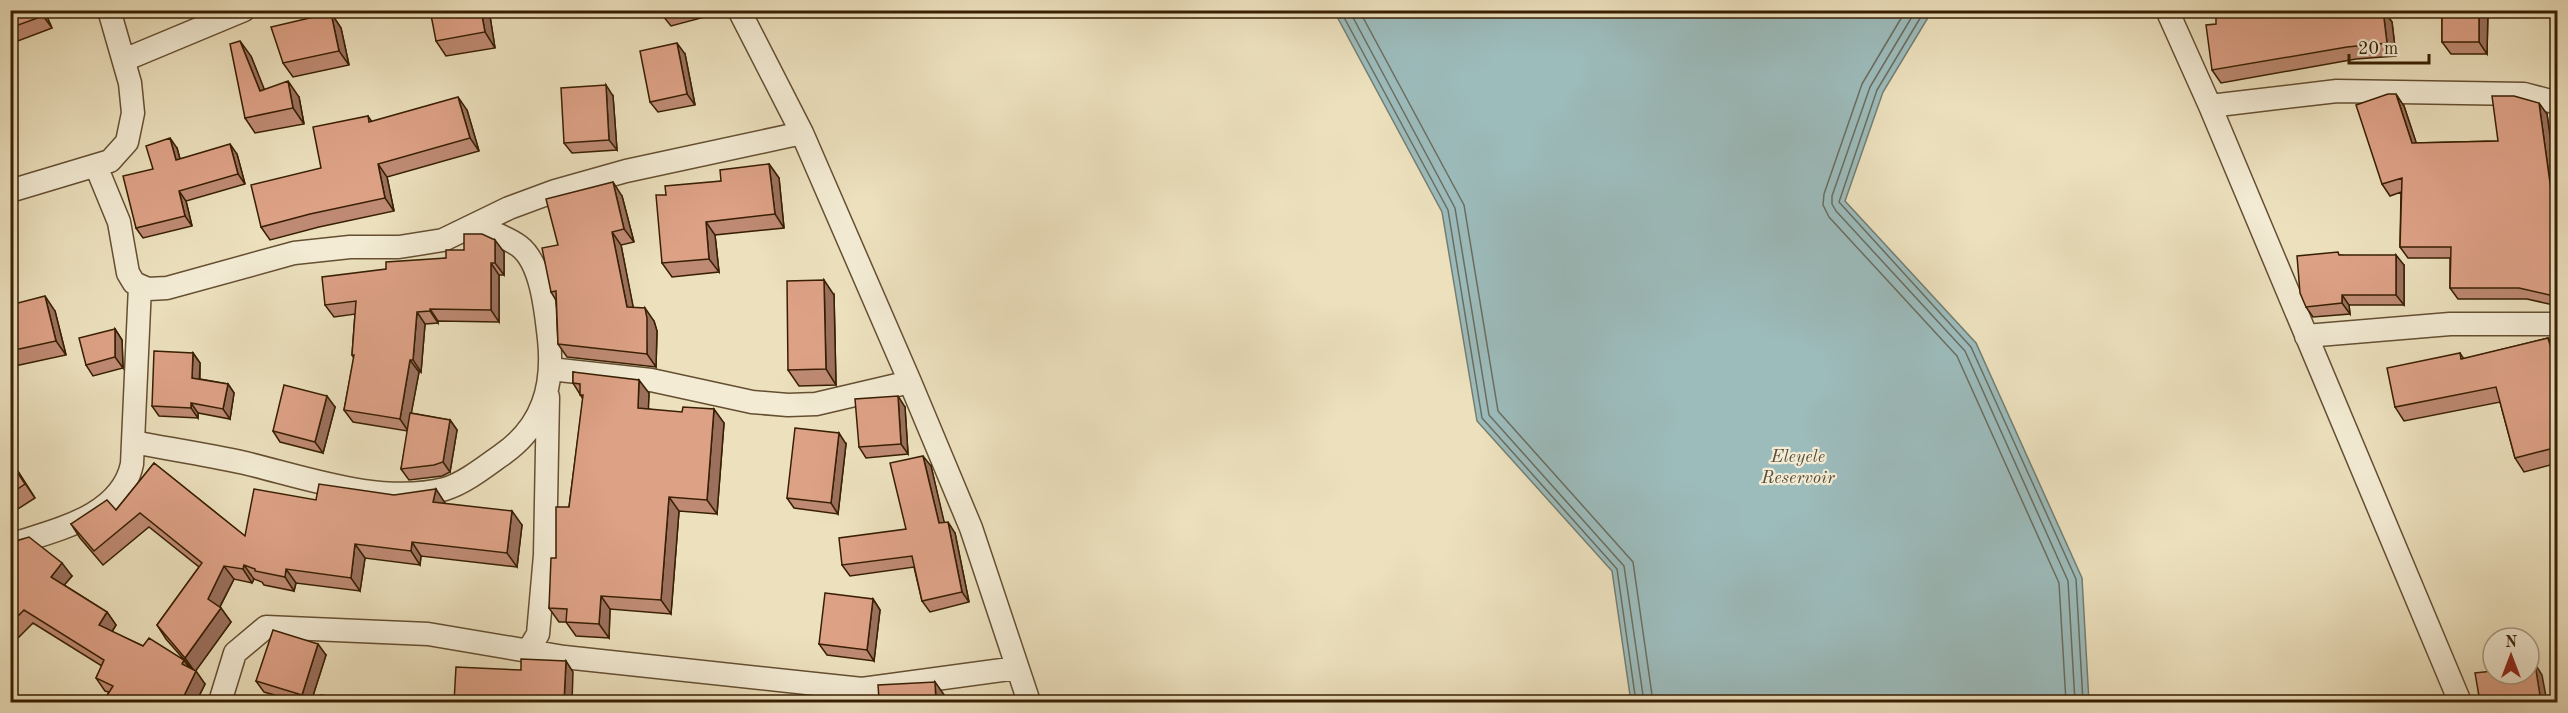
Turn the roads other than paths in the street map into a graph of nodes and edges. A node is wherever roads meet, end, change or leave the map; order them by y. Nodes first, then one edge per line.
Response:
1 (109, 10) edge
2 (244, 10) edge
3 (739, 10) edge
4 (2167, 10) edge
5 (124, 60) junction
6 (2558, 103) edge
7 (2210, 106) junction
8 (802, 133) junction
9 (96, 166) junction
10 (10, 191) edge
11 (474, 225) junction
12 (140, 286) junction
13 (2558, 324) edge
14 (2306, 336) junction
15 (549, 379) junction
16 (910, 382) junction
17 (133, 442) junction
18 (10, 545) edge
19 (528, 651) junction
20 (1017, 668) junction
21 (220, 702) edge
22 (1029, 702) edge
23 (2460, 702) edge

1 - 5 street
2 - 5 street
3 - 8 street
4 - 7 street
5 - 9 street
6 - 7 street
7 - 14 street
8 - 11 street
8 - 16 street
9 - 10 street
9 - 12 street
11 - 12 street
11 - 15 street
12 - 17 street
13 - 14 street
14 - 23 street
15 - 16 street
15 - 17 street
15 - 19 street
16 - 20 street
17 - 18 street
19 - 20 street
19 - 21 street
20 - 22 street

